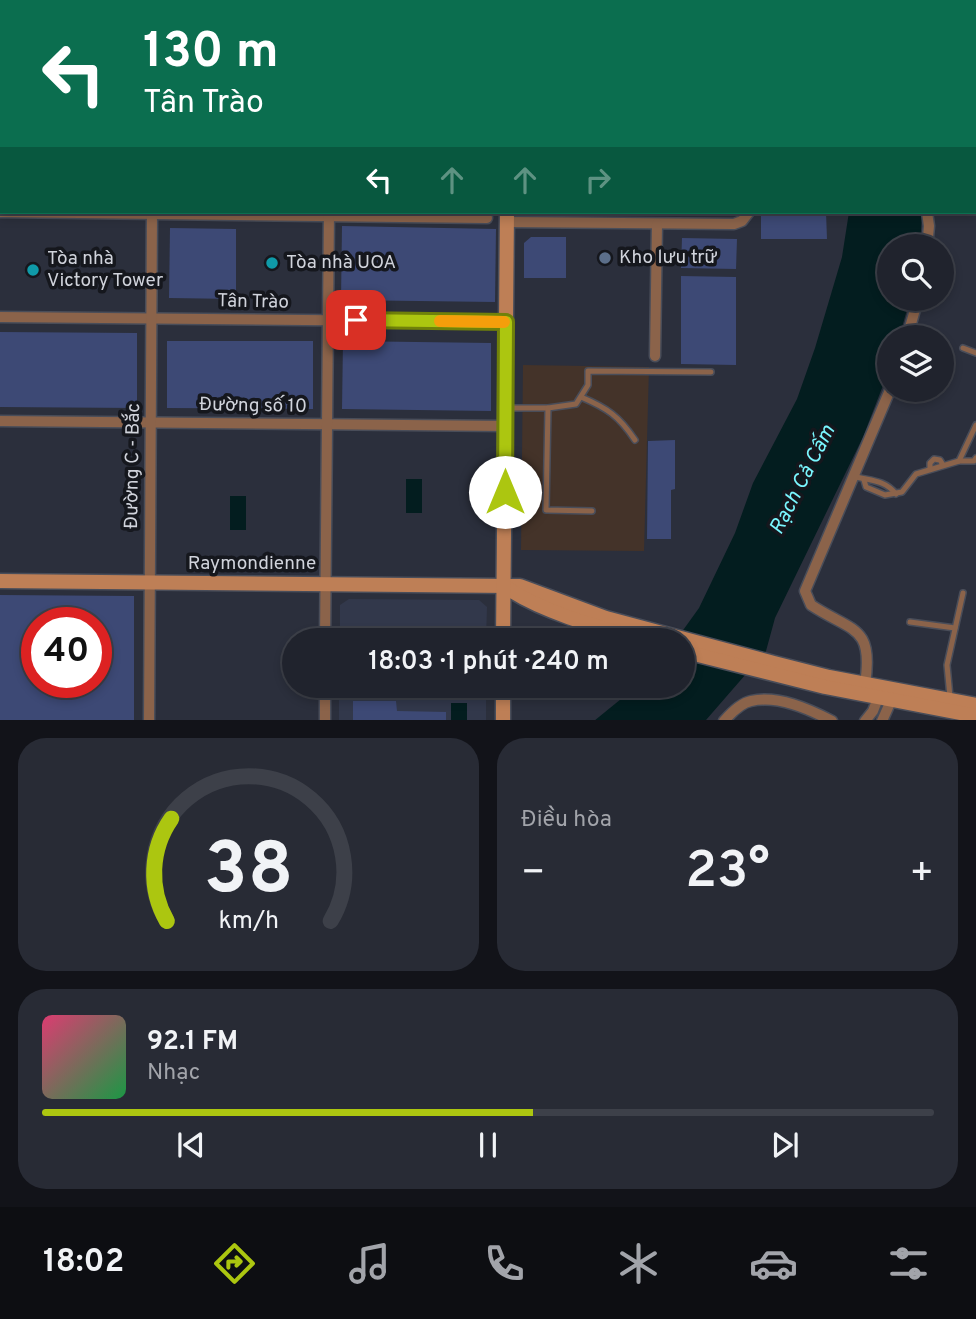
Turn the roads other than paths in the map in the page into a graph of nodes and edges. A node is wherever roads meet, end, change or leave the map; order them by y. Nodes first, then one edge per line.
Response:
1 (152, 214) edge
2 (329, 214) edge
3 (361, 214) edge
4 (747, 214) edge
5 (927, 214) edge
6 (507, 217) edge
7 (591, 217) edge
8 (487, 218) dead end
9 (657, 224) junction
10 (928, 234) edge
11 (0, 317) edge
12 (153, 318) junction
13 (328, 320) junction
14 (506, 322) junction
15 (963, 348) dead end
16 (976, 353) edge
17 (655, 356) dead end
18 (711, 372) dead end
19 (581, 397) junction
20 (886, 402) edge
21 (505, 408) junction
22 (548, 408) junction
23 (0, 421) edge
24 (151, 422) junction
25 (328, 424) junction
26 (976, 425) edge
27 (505, 426) junction
28 (635, 440) dead end
29 (976, 458) edge
30 (959, 461) junction
31 (858, 477) junction
32 (592, 511) dead end
33 (0, 581) edge
34 (149, 583) junction
35 (325, 584) junction
36 (504, 586) junction
37 (963, 593) dead end
38 (911, 622) dead end
39 (604, 623) junction
40 (325, 628) edge
41 (503, 628) edge
42 (616, 628) edge
43 (955, 628) junction
44 (695, 654) edge
45 (827, 682) junction
46 (865, 684) junction
47 (887, 694) junction
48 (325, 698) edge
49 (503, 698) edge
50 (950, 700) junction
51 (976, 705) edge
52 (976, 716) edge
53 (149, 720) edge
54 (325, 720) edge
55 (503, 720) edge
56 (724, 720) edge
57 (832, 720) edge
58 (865, 720) edge
59 (882, 720) edge

1 - 12 street, Đường C - Bắc
2 - 13 street
3 - 8 street
4 - 9 street
5 - 10 street
6 - 7 street
6 - 14 street
7 - 9 street
9 - 17 street
11 - 12 street, Tân Trào
12 - 13 street, Tân Trào
12 - 24 street, Đường C - Bắc
13 - 14 street, Tân Trào
13 - 25 street
14 - 21 street
15 - 16 lane
18 - 19 lane
19 - 22 lane
19 - 28 lane
20 - 31 street
21 - 22 lane
21 - 27 street
22 - 32 lane
23 - 24 street, Đường số 10
24 - 25 street, Đường số 10
24 - 34 street, Đường C - Bắc
25 - 27 street, Đường số 10
25 - 35 street
26 - 30 lane
27 - 36 street
29 - 30 lane
30 - 31 lane
31 - 46 street
33 - 34 street, Raymondienne
34 - 35 street, Raymondienne
34 - 53 street, Đường C - Bắc
35 - 36 street, Raymondienne
35 - 40 street
36 - 39 street, Raymondienne
36 - 41 street
37 - 43 lane
38 - 43 lane
39 - 42 street
39 - 45 street
43 - 50 lane
44 - 45 street
45 - 46 street
45 - 47 street
46 - 47 street
47 - 50 street
47 - 52 street
47 - 58 street
47 - 59 street
48 - 54 street
49 - 55 street
50 - 51 street
56 - 57 street

